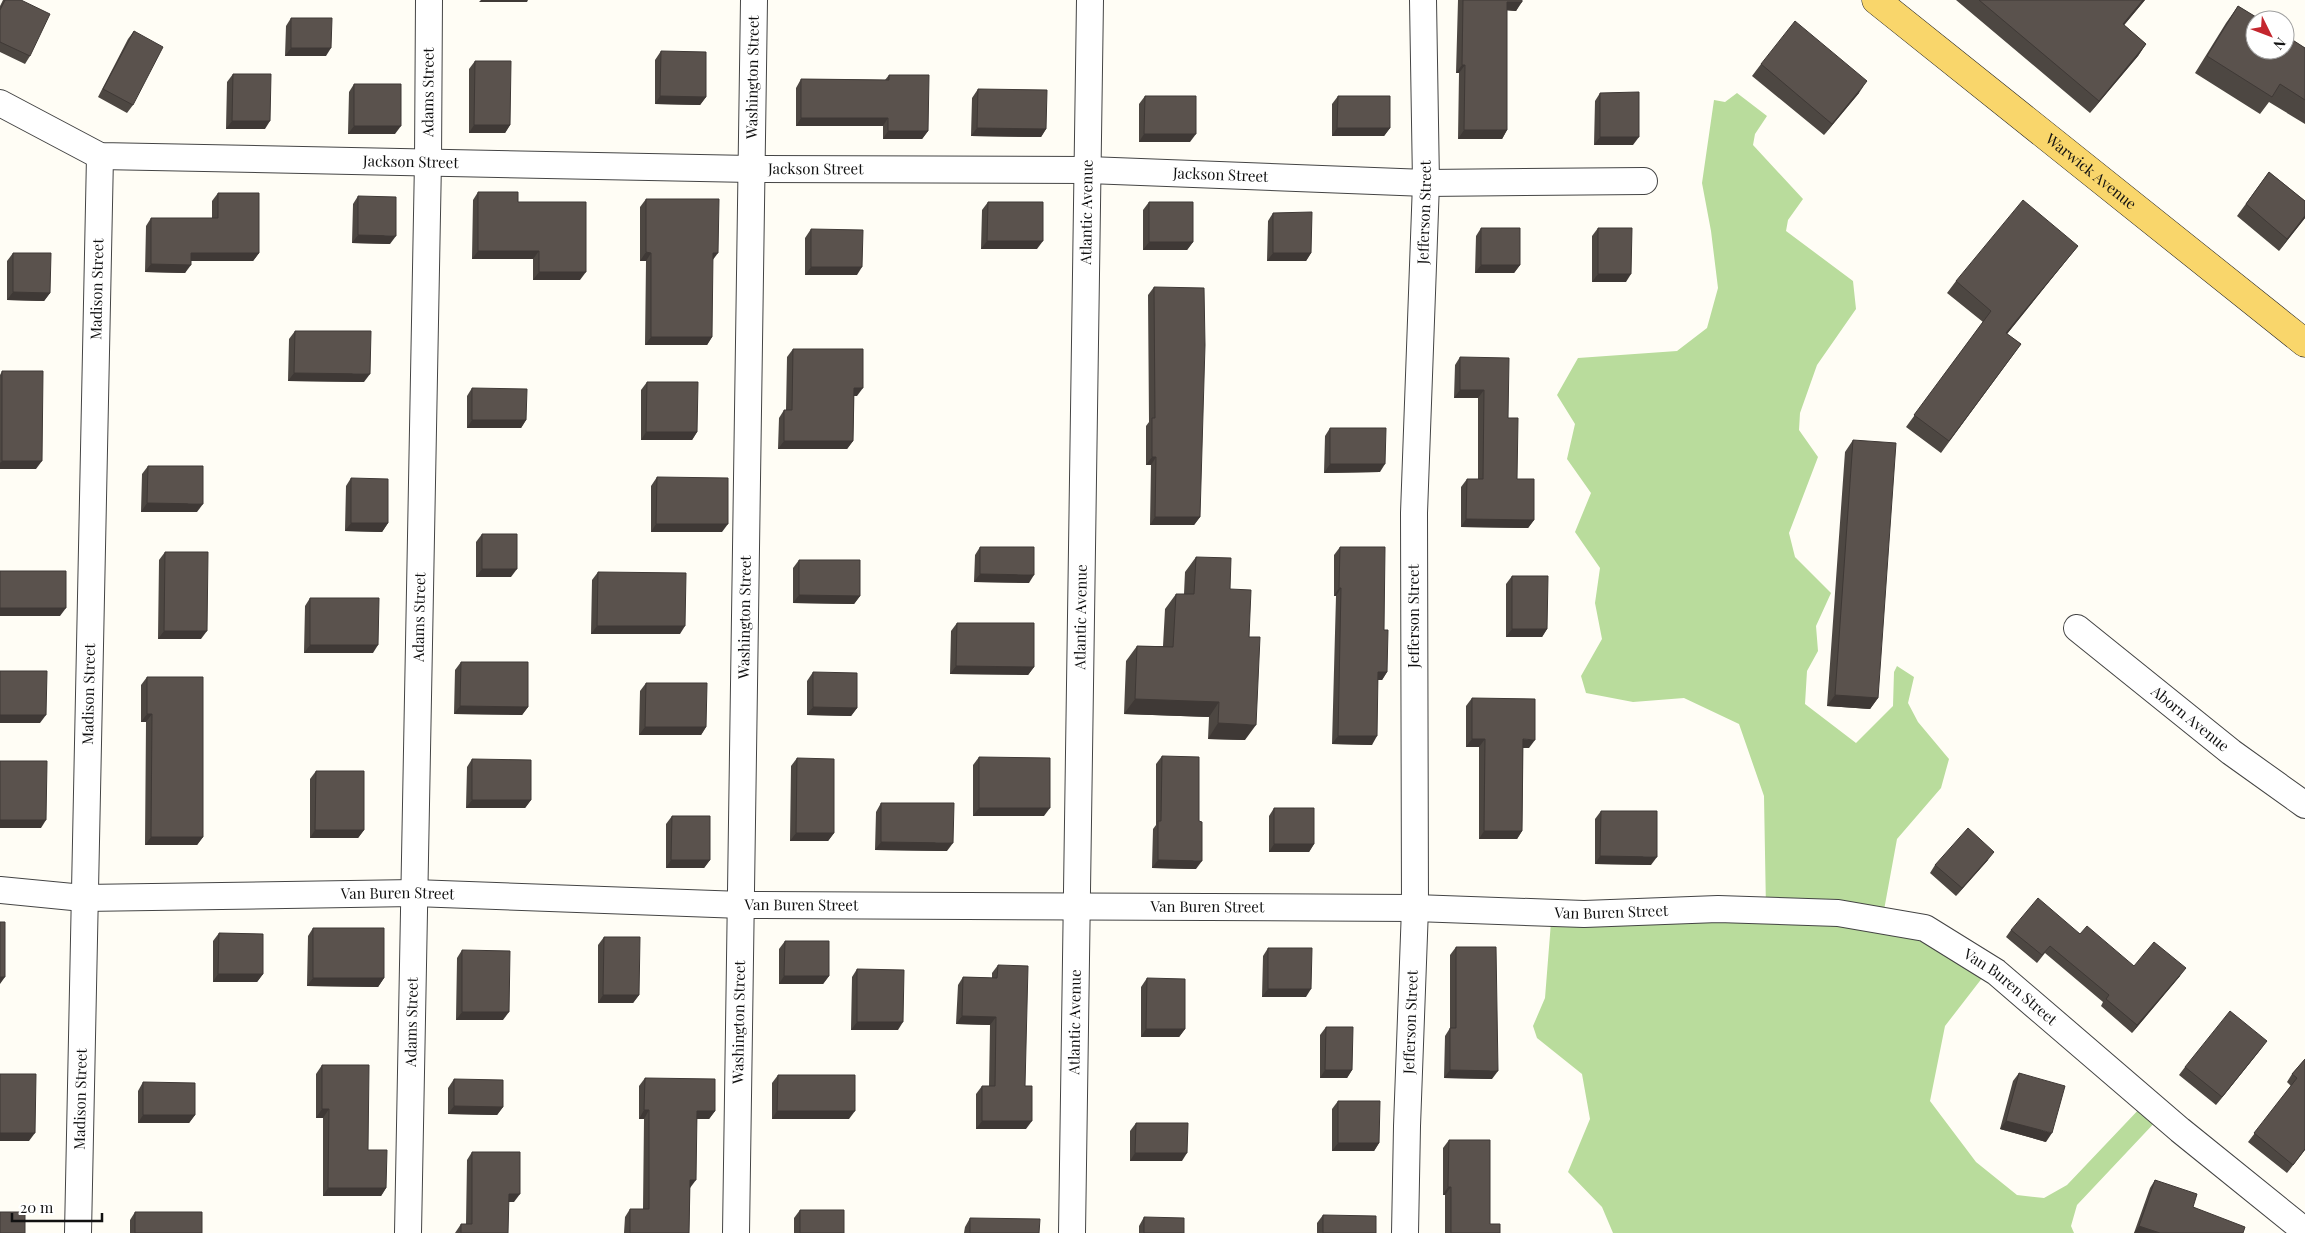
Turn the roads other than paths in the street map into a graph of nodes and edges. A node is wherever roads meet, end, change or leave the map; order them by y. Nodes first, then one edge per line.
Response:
1 (428, 0) edge
2 (754, 0) edge
3 (1090, 0) edge
4 (1423, 0) edge
5 (1876, 0) edge
6 (0, 103) edge
7 (100, 156) junction
8 (428, 161) junction
9 (751, 168) junction
10 (1088, 170) junction
11 (1644, 181) dead end
12 (1426, 183) junction
13 (2305, 343) edge
14 (2077, 628) dead end
15 (2305, 805) edge
16 (0, 890) edge
17 (414, 893) junction
18 (83, 898) junction
19 (742, 905) junction
20 (1077, 906) junction
21 (1415, 908) junction
22 (2302, 1222) edge
23 (78, 1233) edge
24 (408, 1233) edge
25 (736, 1233) edge
26 (1072, 1233) edge
27 (1405, 1233) edge

1 - 8 street, Adams Street
2 - 9 street, Washington Street
3 - 10 street, Atlantic Avenue
4 - 12 street, Jefferson Street
5 - 13 main road, Warwick Avenue
6 - 7 street, Jackson Street
7 - 8 street, Jackson Street
7 - 18 street, Madison Street
8 - 9 street, Jackson Street
8 - 17 street, Adams Street
9 - 10 street, Jackson Street
9 - 19 street, Washington Street
10 - 12 street, Jackson Street
10 - 20 street, Atlantic Avenue
11 - 12 street, Jackson Street
12 - 21 street, Jefferson Street
14 - 15 street, Aborn Avenue
16 - 18 street, Van Buren Street
17 - 18 street, Van Buren Street
17 - 19 street, Van Buren Street
17 - 24 street, Adams Street
18 - 23 street, Madison Street
19 - 20 street, Van Buren Street
19 - 25 street, Washington Street
20 - 21 street, Van Buren Street
20 - 26 street, Atlantic Avenue
21 - 22 street, Van Buren Street
21 - 27 street, Jefferson Street

